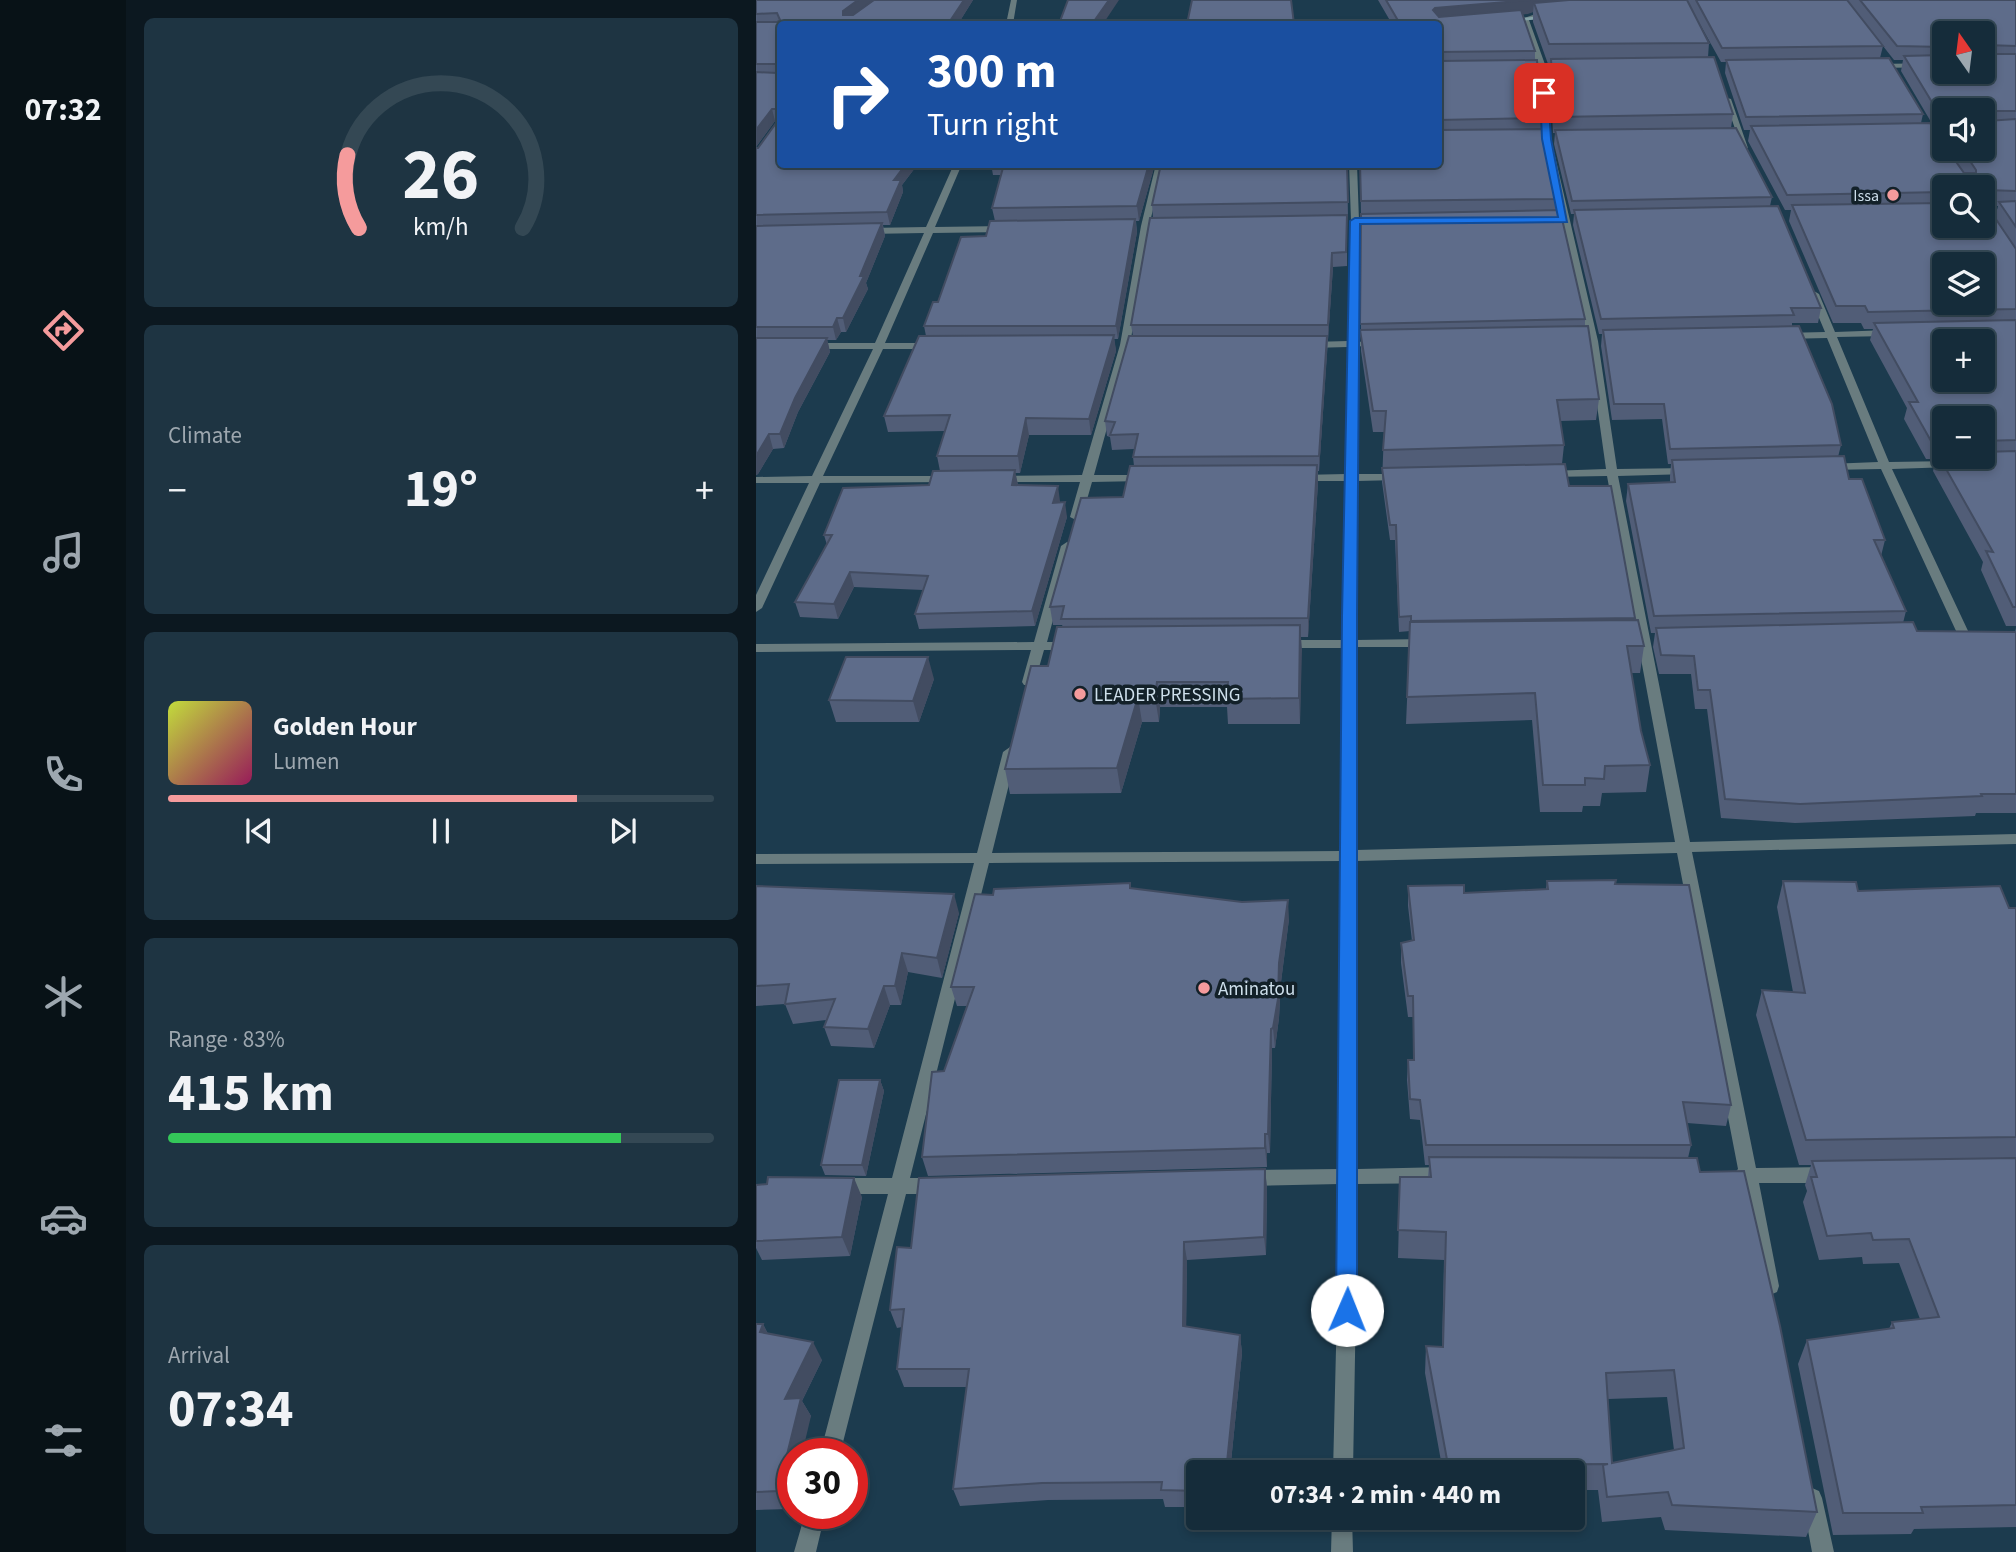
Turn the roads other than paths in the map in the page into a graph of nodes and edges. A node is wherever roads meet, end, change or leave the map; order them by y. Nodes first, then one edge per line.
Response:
1 (1014, 0) edge
2 (1572, 0) edge
3 (1565, 16) edge
4 (1525, 19) junction
5 (1010, 21) edge
6 (1501, 21) edge
7 (1882, 55) edge
8 (1932, 65) edge
9 (1864, 66) edge
10 (1891, 66) junction
11 (1897, 77) edge
12 (1721, 83) edge
13 (1923, 121) edge
14 (1930, 132) junction
15 (1902, 133) edge
16 (1725, 135) edge
17 (1739, 135) junction
18 (1753, 135) edge
19 (1932, 135) edge
20 (1751, 158) edge
21 (956, 168) edge
22 (1159, 168) edge
23 (1353, 168) edge
24 (1995, 212) edge
25 (2016, 212) edge
26 (1010, 229) edge
27 (929, 230) junction
28 (862, 231) edge
29 (1811, 287) edge
30 (1897, 333) edge
31 (1831, 334) junction
32 (1765, 336) edge
33 (1362, 344) junction
34 (1301, 345) edge
35 (797, 346) edge
36 (879, 346) junction
37 (947, 346) edge
38 (1932, 465) edge
39 (1885, 466) junction
40 (1817, 467) edge
41 (1708, 470) edge
42 (1612, 473) junction
43 (1530, 474) edge
44 (1351, 477) junction
45 (1406, 477) edge
46 (1157, 478) edge
47 (1282, 478) edge
48 (965, 479) edge
49 (992, 479) edge
50 (1087, 479) junction
51 (756, 480) edge
52 (814, 480) junction
53 (756, 608) edge
54 (1963, 633) edge
55 (1447, 642) edge
56 (1268, 644) edge
57 (1349, 644) junction
58 (1038, 646) junction
59 (1078, 646) edge
60 (756, 648) edge
61 (1024, 699) edge
62 (1014, 739) edge
63 (2016, 839) edge
64 (1683, 846) junction
65 (1348, 856) junction
66 (982, 858) junction
67 (756, 859) edge
68 (1349, 1175) junction
69 (1460, 1175) edge
70 (1842, 1175) edge
71 (1721, 1176) edge
72 (1749, 1176) junction
73 (1227, 1178) edge
74 (821, 1186) edge
75 (955, 1186) edge
76 (900, 1187) junction
77 (1772, 1297) edge
78 (834, 1438) edge
79 (1343, 1460) edge
80 (1810, 1485) edge
81 (811, 1529) edge
82 (1342, 1530) edge
83 (805, 1552) edge
84 (1342, 1552) edge
85 (1823, 1552) edge

1 - 5 street
2 - 4 street
3 - 4 street
4 - 6 street
4 - 42 street
7 - 10 street
8 - 10 street
9 - 10 street
10 - 11 street
12 - 17 street
13 - 14 street
14 - 15 street
14 - 19 street
16 - 17 street
17 - 18 street
17 - 20 street
21 - 27 street
22 - 50 street
23 - 33 street
24 - 25 street
26 - 27 street
27 - 28 street
27 - 36 street
29 - 31 street
30 - 31 street
31 - 32 street
31 - 39 street
33 - 34 street
33 - 44 street
35 - 36 street
36 - 37 street
36 - 52 street
38 - 39 street
39 - 40 street
39 - 54 street
41 - 42 street
42 - 43 street
42 - 64 street
44 - 45 street
44 - 47 street
44 - 57 street
46 - 50 street
48 - 52 street
49 - 50 street
50 - 58 street
51 - 52 street
52 - 53 street
55 - 57 street
56 - 57 street
57 - 65 street
58 - 59 street
58 - 60 street
58 - 61 street
62 - 66 street
63 - 64 street
64 - 65 street
64 - 72 street
65 - 66 street
65 - 68 street
66 - 67 street
66 - 76 street
68 - 69 street
68 - 73 street
68 - 79 street
70 - 72 street
71 - 72 street
72 - 77 street
74 - 76 street
75 - 76 street
76 - 78 street
80 - 85 street
81 - 83 street
82 - 84 street

